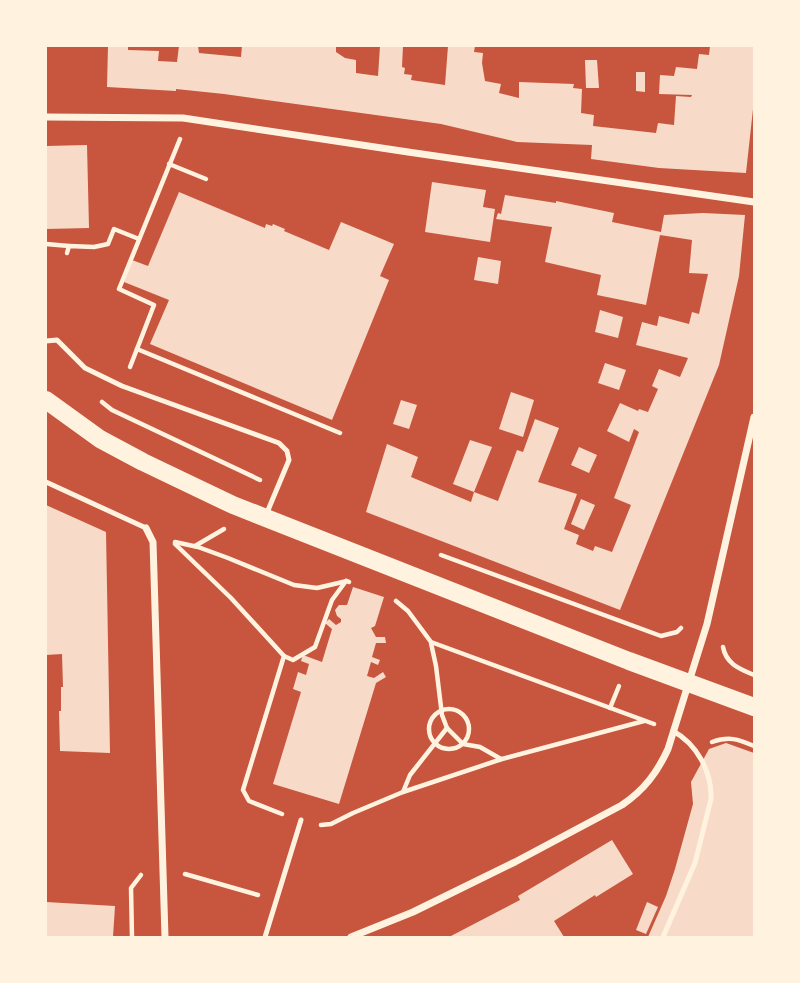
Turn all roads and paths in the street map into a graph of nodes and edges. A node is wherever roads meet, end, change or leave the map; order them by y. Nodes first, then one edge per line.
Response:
1 (46, 117) edge
2 (183, 118) junction
3 (169, 164) junction
4 (205, 179) dead end
5 (754, 202) edge
6 (139, 239) junction
7 (46, 244) edge
8 (69, 246) junction
9 (67, 253) dead end
10 (46, 341) edge
11 (137, 349) junction
12 (125, 377) dead end
13 (93, 395) dead end
14 (46, 400) edge
15 (754, 417) edge
16 (340, 433) dead end
17 (46, 482) edge
18 (278, 489) junction
19 (265, 518) junction
20 (146, 528) joint
21 (434, 552) dead end
22 (347, 581) junction
23 (359, 586) dead end
24 (385, 596) dead end
25 (706, 624) junction
26 (431, 642) junction
27 (284, 656) junction
28 (754, 675) edge
29 (689, 682) junction
30 (754, 707) edge
31 (442, 710) junction
32 (644, 721) junction
33 (447, 728) junction
34 (673, 731) junction
35 (435, 744) junction
36 (463, 744) junction
37 (754, 746) edge
38 (502, 759) junction
39 (403, 792) junction
40 (290, 816) dead end
41 (301, 820) joint
42 (163, 868) junction
43 (264, 897) dead end
44 (165, 937) edge
45 (265, 937) edge
46 (351, 937) edge
47 (663, 937) edge

1 - 2 street
2 - 3 path
2 - 5 street
3 - 4 path
3 - 6 path
6 - 8 path
6 - 11 path
7 - 8 path
8 - 9 path
10 - 18 lane
11 - 12 path
11 - 16 path
13 - 18 path
14 - 19 main road
15 - 25 street
17 - 20 lane
18 - 19 lane
19 - 29 main road
20 - 42 street
21 - 25 path
22 - 23 path
22 - 27 path
22 - 27 path
24 - 26 path
25 - 28 path
25 - 29 street
26 - 31 path
26 - 32 path
27 - 40 path
29 - 30 main road
29 - 34 street
31 - 33 path
31 - 35 path
31 - 36 path
32 - 34 path
32 - 38 path
33 - 35 path
33 - 36 path
34 - 37 path
34 - 46 street
34 - 47 lane
35 - 36 path
35 - 39 path
36 - 38 path
38 - 39 path
39 - 41 path
41 - 45 lane
42 - 43 path
42 - 44 street

